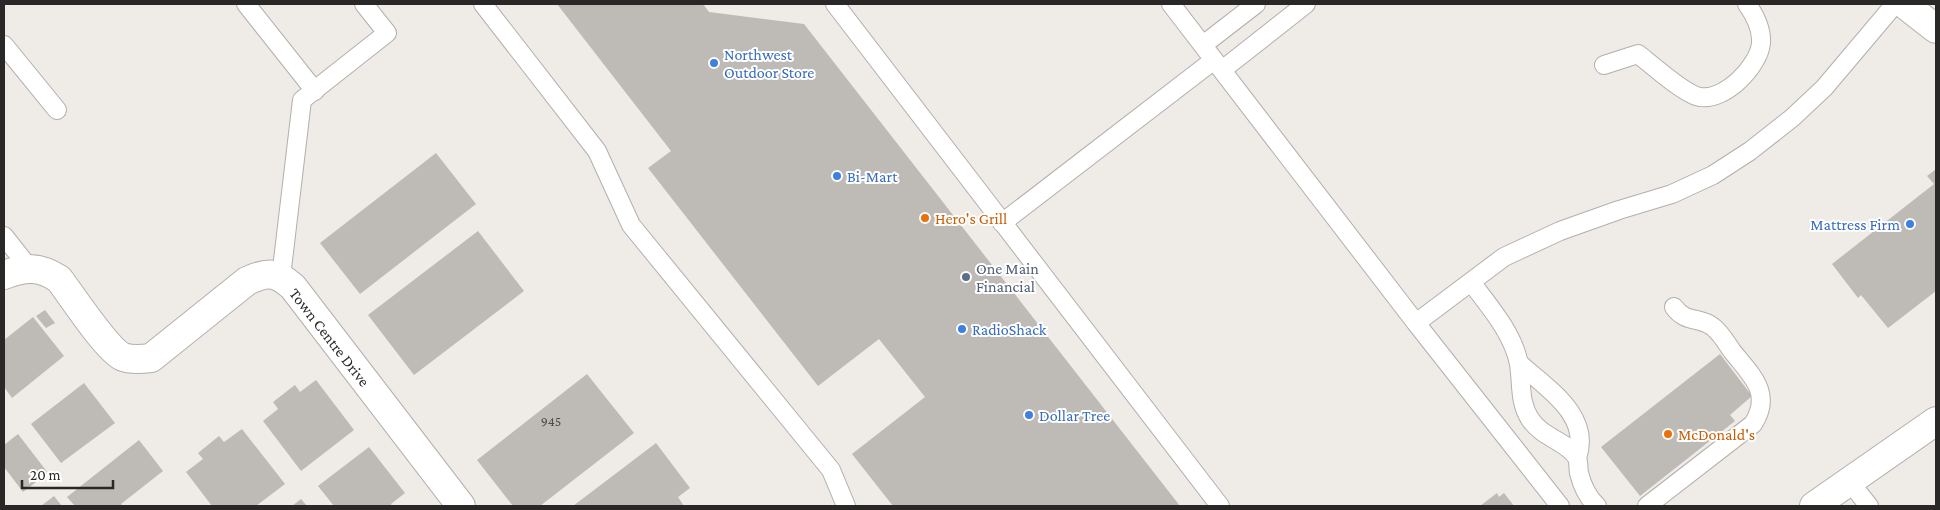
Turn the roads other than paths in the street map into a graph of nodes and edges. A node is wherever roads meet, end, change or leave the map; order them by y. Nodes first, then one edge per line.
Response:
1 (246, 4) edge
2 (364, 4) edge
3 (484, 4) edge
4 (835, 4) edge
5 (1171, 4) edge
6 (1256, 4) edge
7 (1306, 4) edge
8 (1747, 4) edge
9 (1895, 4) edge
10 (1904, 4) edge
11 (1936, 29) edge
12 (4, 45) edge
13 (1203, 45) junction
14 (1218, 65) junction
15 (1604, 65) dead end
16 (315, 90) junction
17 (57, 110) dead end
18 (1002, 223) junction
19 (4, 236) edge
20 (30, 269) junction
21 (4, 275) edge
22 (281, 277) junction
23 (1471, 282) junction
24 (1674, 307) dead end
25 (1416, 323) junction
26 (1519, 364) junction
27 (1936, 421) edge
28 (1577, 458) junction
29 (1849, 481) junction
30 (1825, 503) edge
31 (461, 506) edge
32 (846, 506) edge
33 (1220, 506) edge
34 (1560, 506) edge
35 (1597, 506) edge
36 (1647, 506) edge
37 (1869, 506) edge

1 - 16 lane
2 - 16 lane
3 - 32 lane
4 - 18 lane
5 - 13 lane
6 - 13 lane
7 - 14 lane
8 - 15 lane
9 - 23 lane
10 - 11 street
12 - 17 lane
13 - 14 lane
14 - 18 lane
14 - 25 lane
16 - 22 lane
18 - 33 lane
19 - 20 lane
20 - 21 street, Town Centre Drive
20 - 22 street, Town Centre Drive
22 - 31 street, Town Centre Drive
23 - 25 lane
23 - 26 lane
24 - 36 lane
25 - 34 lane
26 - 28 lane
26 - 28 lane
27 - 29 street
28 - 35 lane
29 - 30 street
29 - 37 lane

